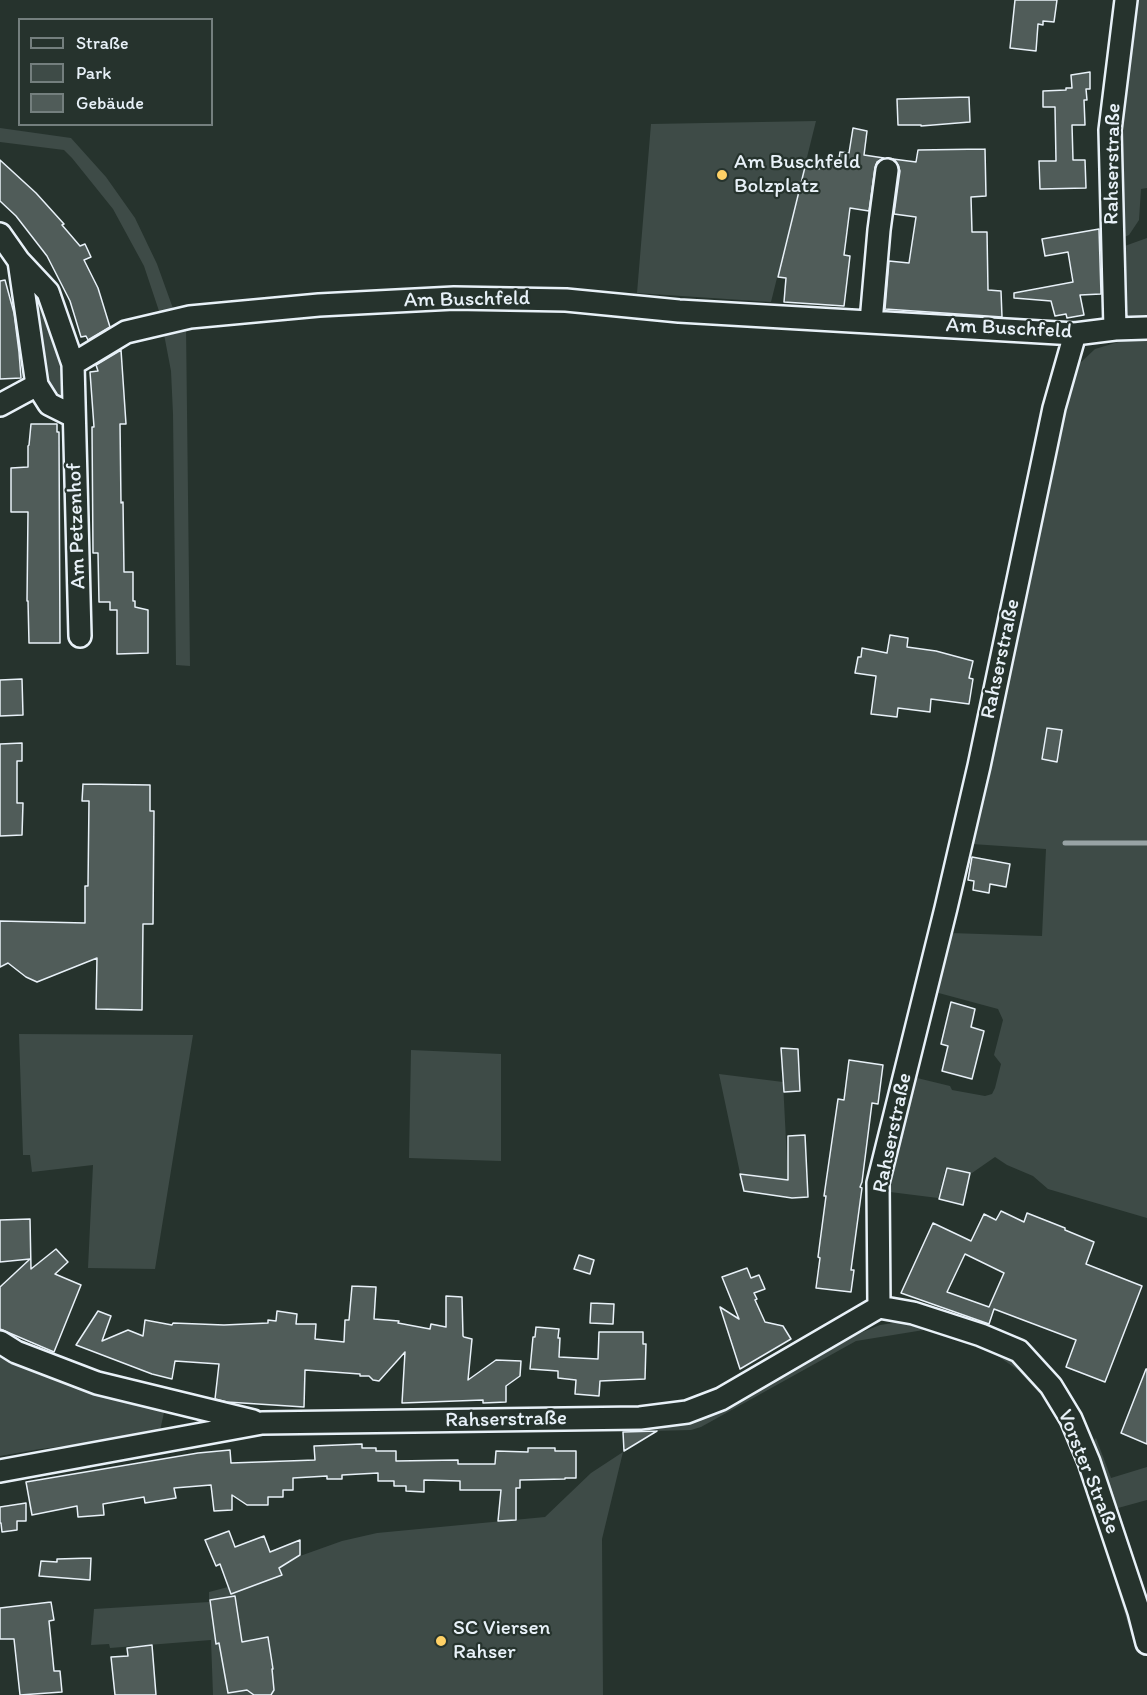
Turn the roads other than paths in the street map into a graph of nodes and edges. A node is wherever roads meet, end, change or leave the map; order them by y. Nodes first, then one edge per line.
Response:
1 (1126, 0) edge
2 (887, 170) dead end
3 (0, 234) edge
4 (19, 261) junction
5 (871, 322) junction
6 (1115, 328) junction
7 (1147, 328) edge
8 (1075, 334) junction
9 (73, 364) junction
10 (37, 385) junction
11 (0, 405) edge
12 (73, 416) junction
13 (80, 636) dead end
14 (879, 1307) junction
15 (0, 1342) edge
16 (262, 1423) junction
17 (0, 1471) edge
18 (1147, 1643) edge

1 - 6 street, Rahserstraße
2 - 5 street
3 - 4 street, Am Petzenhof
4 - 9 street, Am Petzenhof
4 - 10 street, Am Petzenhof
5 - 8 street, Am Buschfeld
5 - 9 street, Am Buschfeld
6 - 7 street, Am Buschfeld
6 - 8 street, Am Buschfeld
8 - 14 street, Rahserstraße
9 - 12 street, Am Petzenhof
10 - 11 street
10 - 12 street
12 - 13 street, Am Petzenhof
14 - 16 street, Rahserstraße
14 - 18 street, Vorster Straße
15 - 16 street, Rahserstraße
16 - 17 street, Rahserstraße

